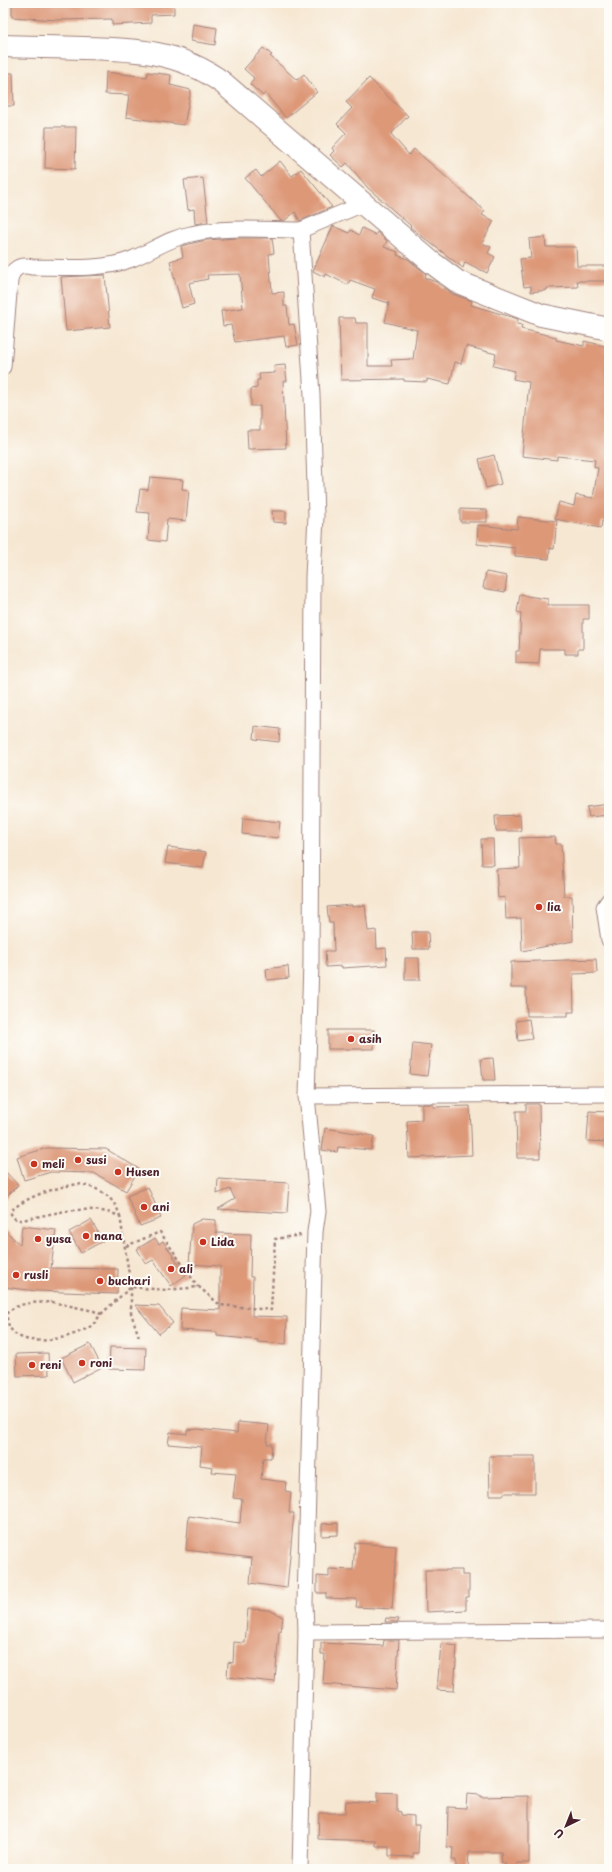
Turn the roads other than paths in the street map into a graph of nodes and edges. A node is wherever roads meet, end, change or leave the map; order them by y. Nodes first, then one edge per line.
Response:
1 (3, 46) edge
2 (363, 204) junction
3 (301, 230) junction
4 (609, 329) edge
5 (3, 367) edge
6 (609, 900) edge
7 (609, 940) edge
8 (609, 1094) edge
9 (307, 1096) junction
10 (609, 1630) edge
11 (306, 1632) junction
12 (300, 1869) edge

1 - 2 main road
2 - 3 street
2 - 4 main road
3 - 5 street
3 - 9 street
6 - 7 street
8 - 9 street
9 - 11 street
10 - 11 street
11 - 12 street

